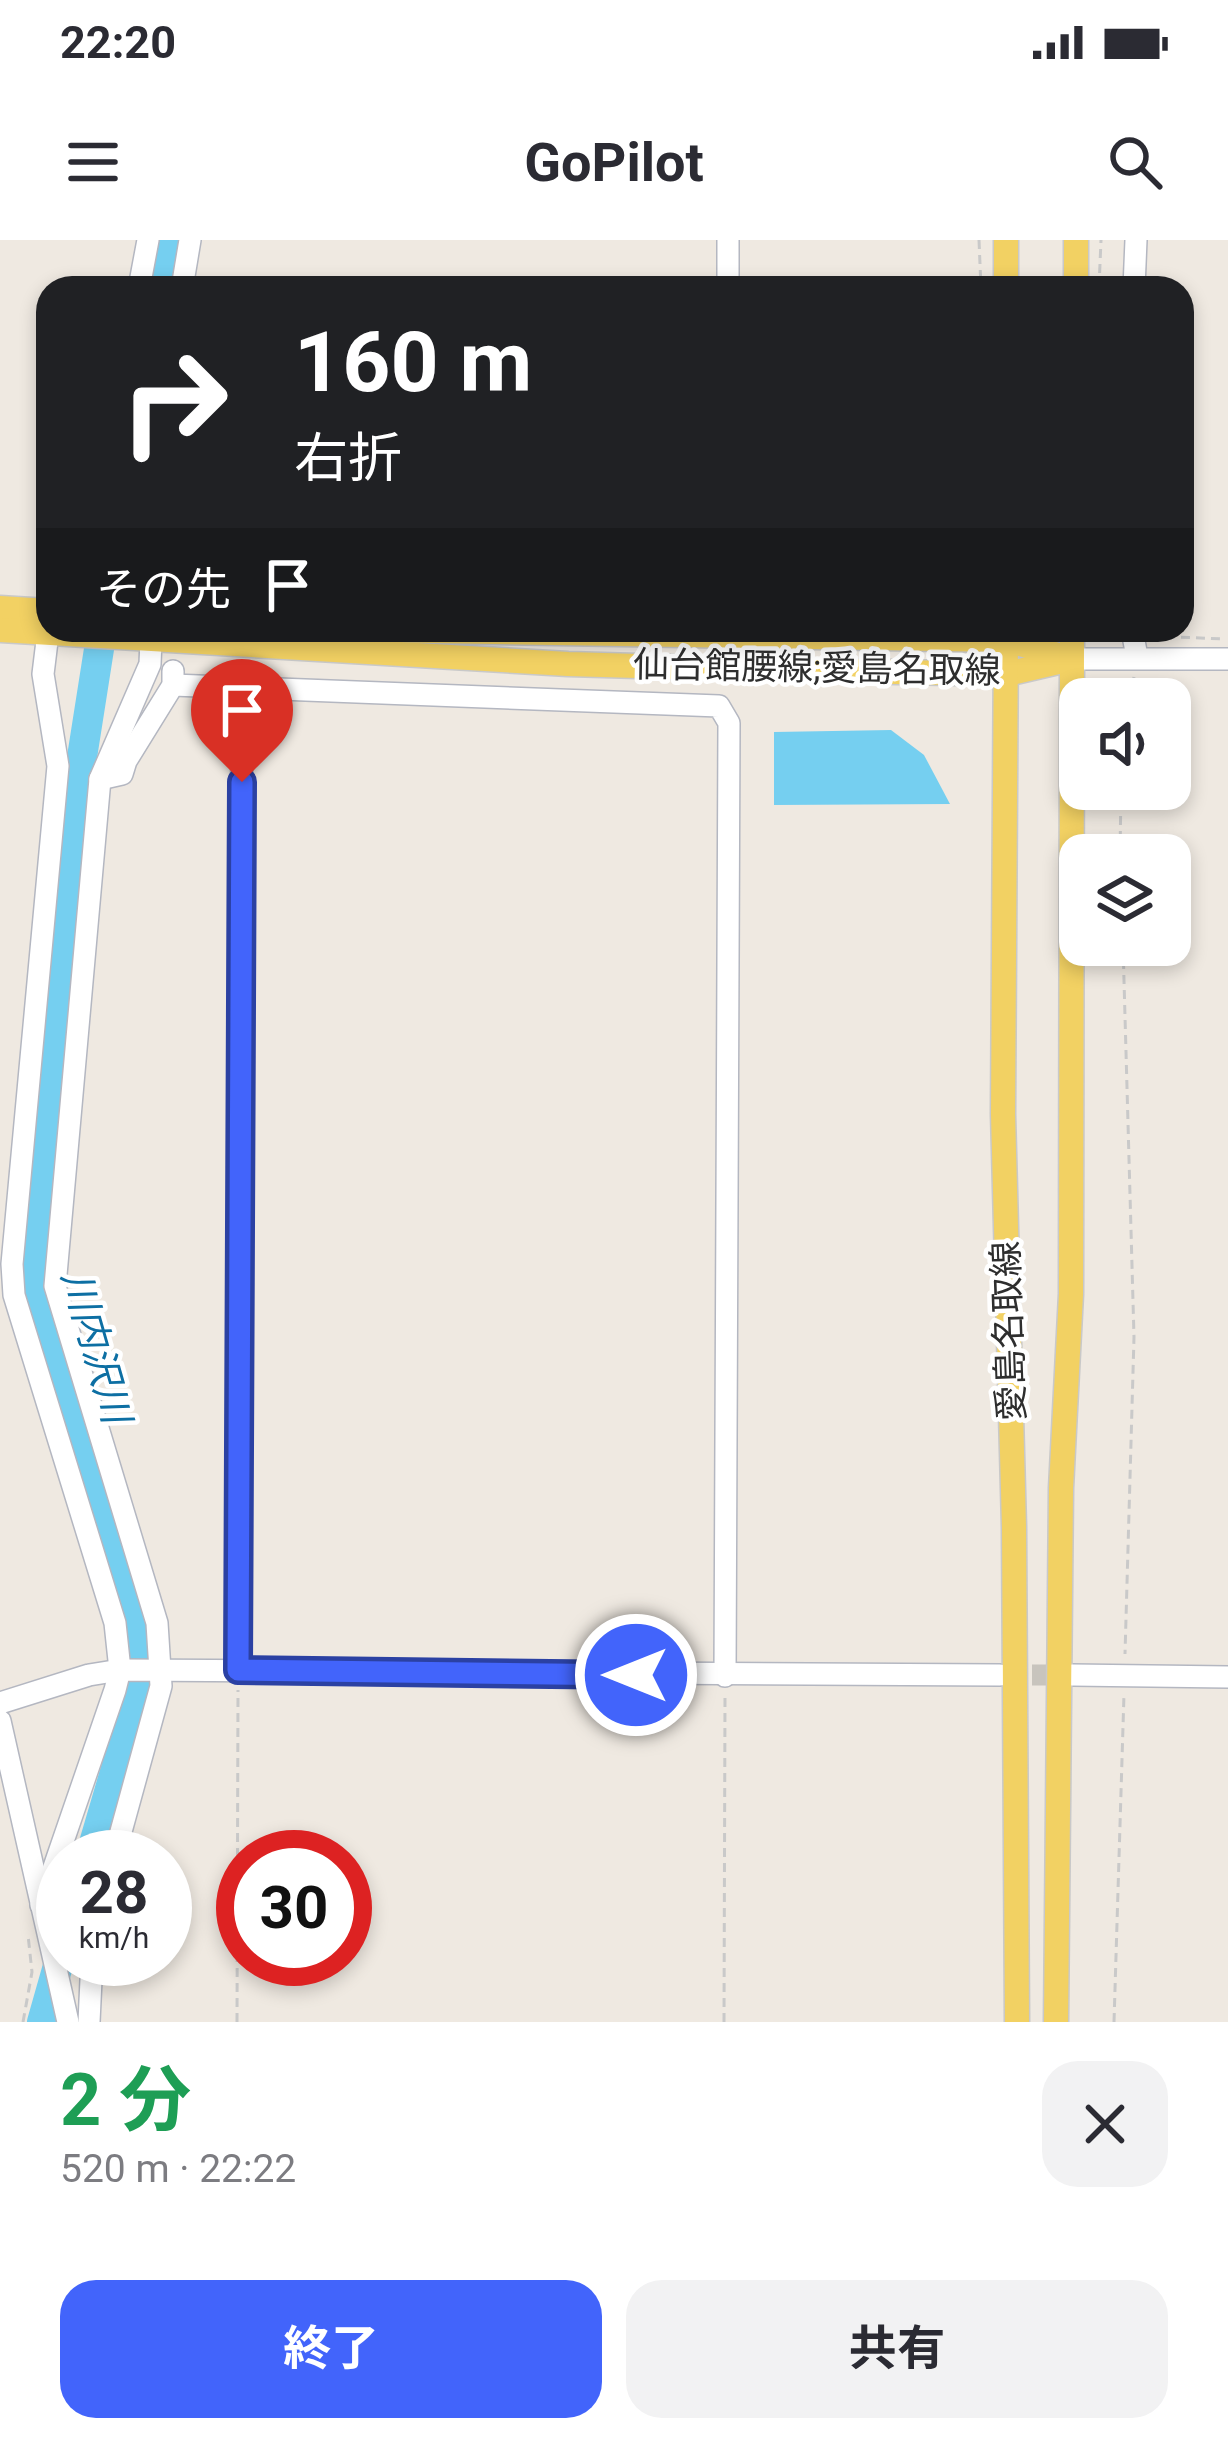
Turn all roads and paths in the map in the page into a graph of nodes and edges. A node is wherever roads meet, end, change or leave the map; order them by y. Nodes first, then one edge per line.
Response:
1 (148, 240) edge
2 (190, 240) edge
3 (728, 240) edge
4 (979, 240) edge
5 (1006, 240) edge
6 (1076, 240) edge
7 (1101, 240) edge
8 (1136, 240) edge
9 (141, 276) edge
10 (184, 276) edge
11 (728, 276) edge
12 (980, 276) edge
13 (1006, 276) edge
14 (1076, 276) edge
15 (1100, 276) edge
16 (1134, 276) edge
17 (0, 608) edge
18 (36, 620) edge
19 (36, 627) edge
20 (0, 630) edge
21 (1228, 639) edge
22 (1194, 640) edge
23 (51, 642) edge
24 (144, 642) edge
25 (178, 642) edge
26 (1006, 642) edge
27 (1025, 642) edge
28 (1072, 642) edge
29 (1134, 642) edge
30 (1071, 659) junction
31 (1228, 659) edge
32 (1006, 674) junction
33 (242, 688) junction
34 (100, 779) junction
35 (1124, 966) edge
36 (124, 1670) junction
37 (238, 1670) junction
38 (156, 1672) junction
39 (1000, 1675) tunnel mouth
40 (1072, 1675) tunnel mouth
41 (724, 1676) junction
42 (1124, 1677) junction
43 (1228, 1677) edge
44 (0, 1703) edge
45 (0, 1721) edge
46 (72, 1830) edge
47 (121, 1830) edge
48 (36, 1881) edge
49 (36, 1926) edge
50 (60, 1986) edge
51 (91, 1986) edge
52 (22, 2022) edge
53 (68, 2022) edge
54 (89, 2022) edge
55 (237, 2022) edge
56 (724, 2022) edge
57 (1017, 2022) edge
58 (1056, 2022) edge
59 (1114, 2022) edge

1 - 9 street
2 - 10 street
3 - 11 street
4 - 12 path
5 - 13 main road
6 - 14 main road
7 - 15 path
8 - 16 street
17 - 18 main road, 仙台館腰線;愛島名取線
19 - 20 main road, 仙台館腰線;愛島名取線
21 - 22 path
23 - 36 street
24 - 34 street
25 - 32 main road, 仙台館腰線;愛島名取線
26 - 32 main road, 愛島名取線
27 - 30 main road, 仙台館腰線;愛島名取線
28 - 30 main road, 愛島名取線
29 - 30 street
29 - 31 street
30 - 32 main road, 仙台館腰線;愛島名取線
30 - 58 main road, 愛島名取線
32 - 57 main road, 愛島名取線
33 - 34 street
33 - 37 street
33 - 41 street
34 - 38 street
35 - 42 path
36 - 38 street
36 - 44 street
36 - 46 street
37 - 38 street
37 - 41 street
37 - 55 path
38 - 47 street
39 - 41 street
40 - 42 street
41 - 56 path
42 - 43 street
42 - 59 path
45 - 48 street
49 - 52 path
50 - 53 street
51 - 54 street

